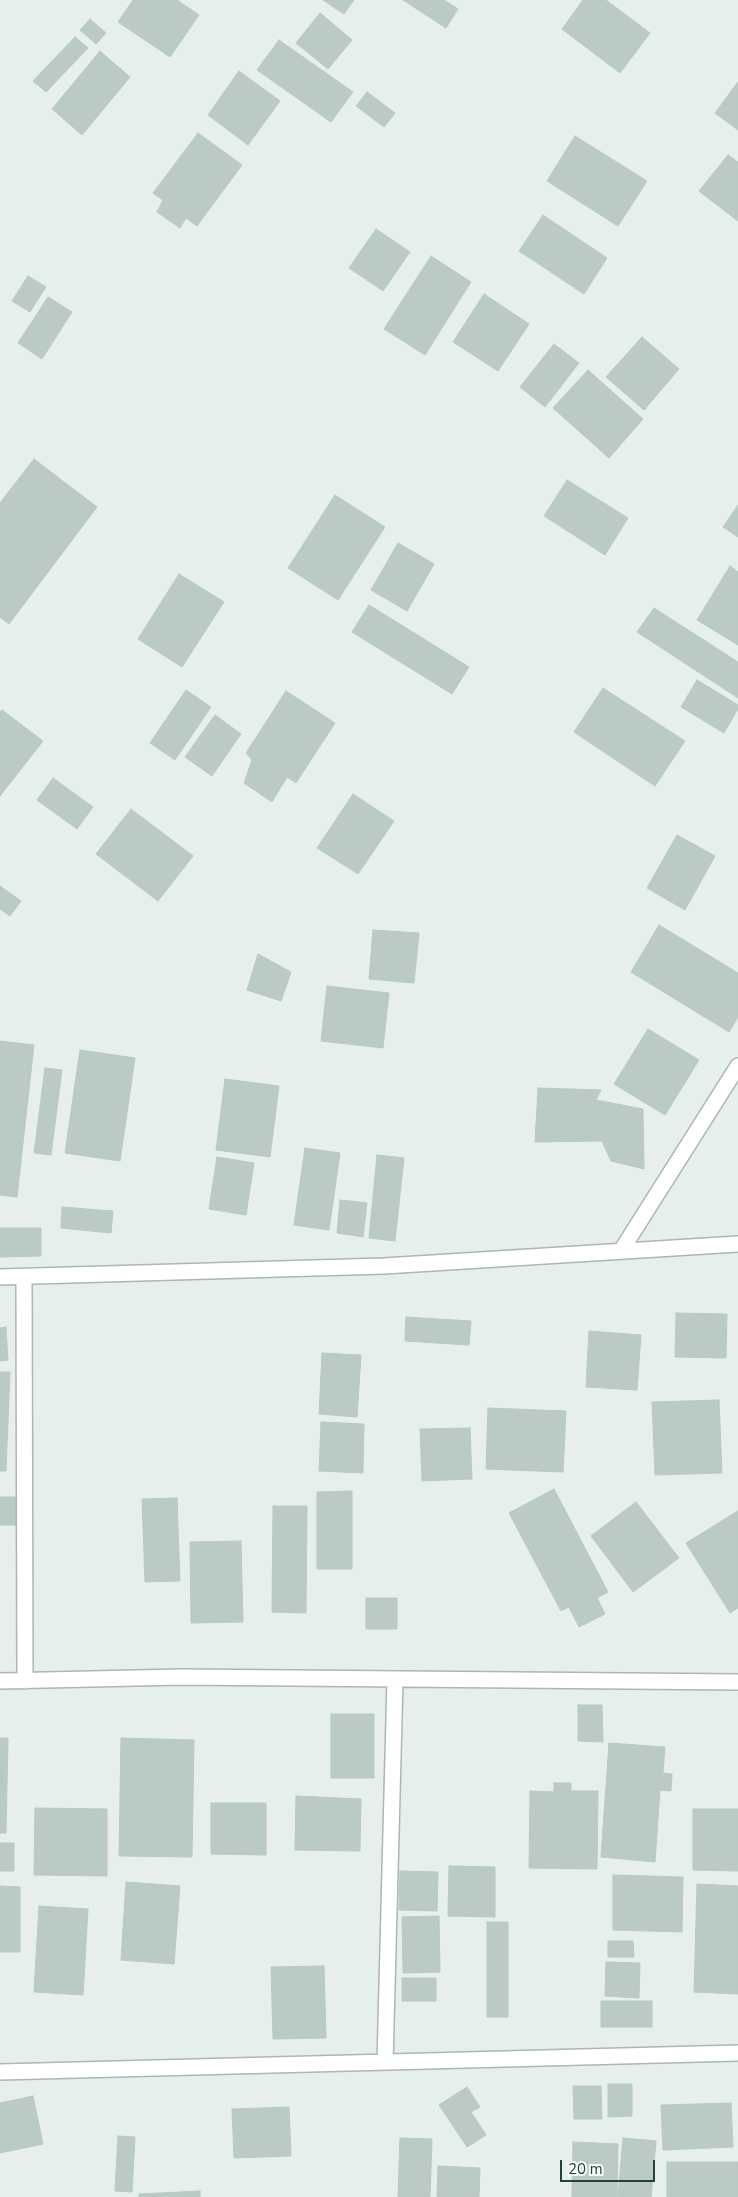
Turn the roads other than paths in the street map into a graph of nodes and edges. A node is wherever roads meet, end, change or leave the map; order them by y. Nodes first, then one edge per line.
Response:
1 (738, 1066) edge
2 (738, 1244) edge
3 (621, 1251) junction
4 (0, 1277) edge
5 (24, 1277) junction
6 (395, 1680) junction
7 (0, 1681) edge
8 (25, 1681) junction
9 (738, 1682) edge
10 (738, 2053) edge
11 (385, 2062) junction
12 (0, 2072) edge

1 - 3 street
2 - 3 street
3 - 5 street
4 - 5 street
5 - 8 street
6 - 8 street
6 - 9 street
6 - 11 street
7 - 8 street
10 - 11 street
11 - 12 street

